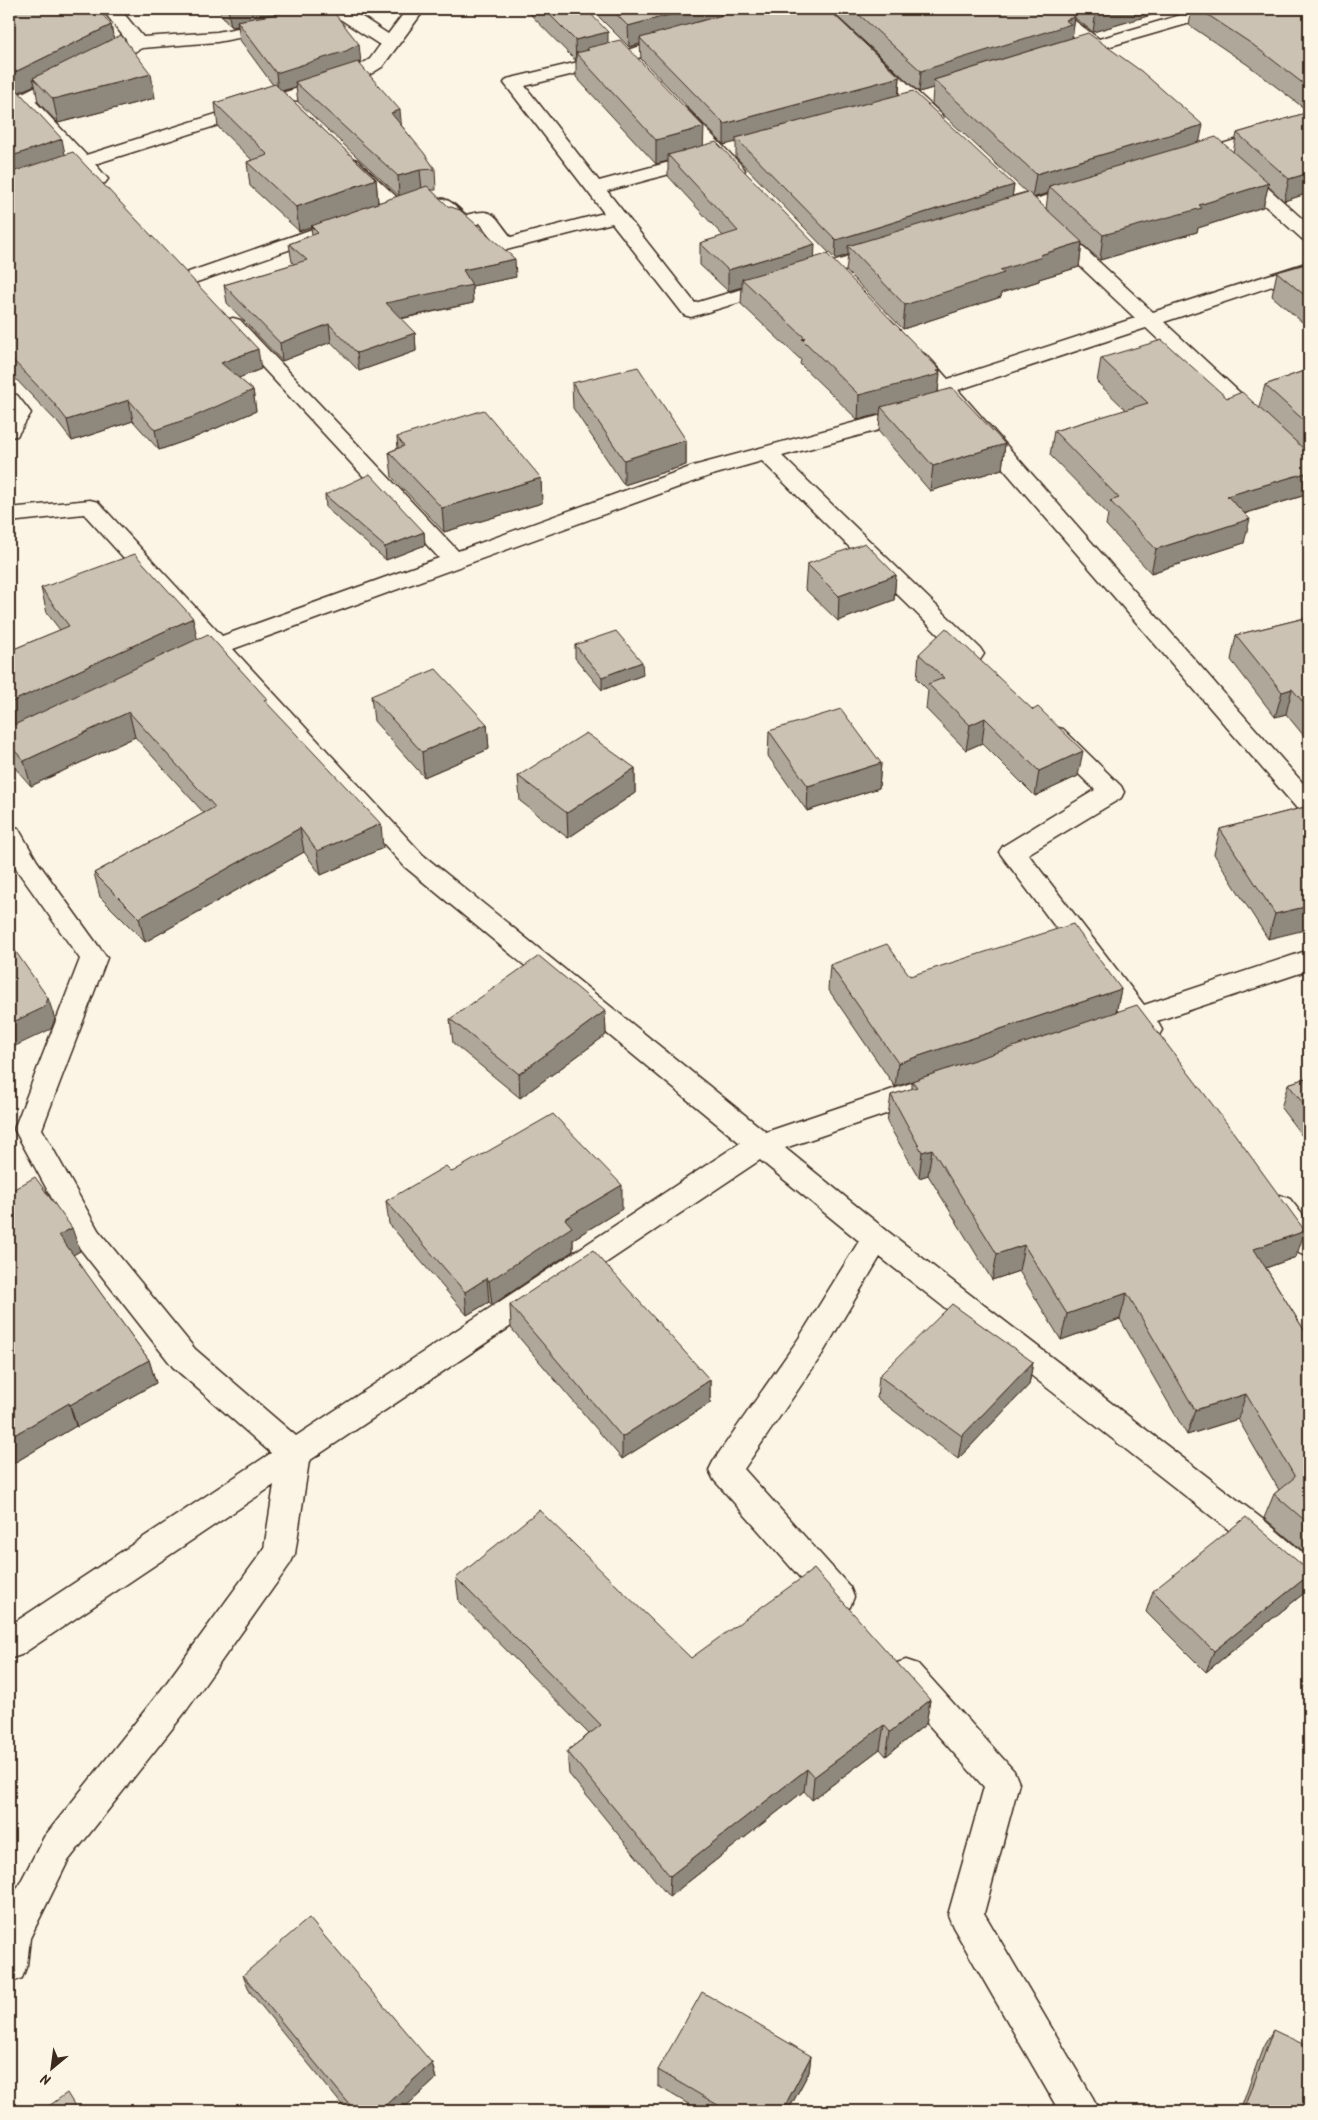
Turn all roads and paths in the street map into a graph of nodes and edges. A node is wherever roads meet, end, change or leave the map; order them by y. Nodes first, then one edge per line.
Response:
1 (111, 9) edge
2 (416, 9) edge
3 (817, 9) edge
4 (1048, 9) edge
5 (1219, 9) edge
6 (340, 11) edge
7 (689, 38) edge
8 (390, 42) junction
9 (138, 43) junction
10 (1096, 45) junction
11 (1058, 56) edge
12 (1110, 57) edge
13 (934, 95) edge
14 (666, 98) edge
15 (281, 99) junction
16 (906, 103) junction
17 (295, 113) edge
18 (1309, 124) edge
19 (950, 134) edge
20 (1209, 145) junction
21 (729, 152) junction
22 (338, 153) edge
23 (82, 162) junction
24 (1178, 163) edge
25 (748, 183) edge
26 (1103, 185) edge
27 (9, 187) edge
28 (595, 188) junction
29 (109, 191) edge
30 (1021, 200) junction
31 (401, 205) junction
32 (616, 216) junction
33 (991, 219) edge
34 (1309, 235) edge
35 (897, 248) edge
36 (1309, 268) edge
37 (1149, 320) junction
38 (898, 338) edge
39 (952, 394) junction
40 (9, 400) edge
41 (9, 431) edge
42 (766, 454) junction
43 (1309, 469) edge
44 (9, 515) edge
45 (454, 560) junction
46 (216, 645) junction
47 (180, 662) edge
48 (985, 668) edge
49 (1042, 723) edge
50 (1309, 806) edge
51 (9, 834) edge
52 (1309, 960) edge
53 (1138, 1017) junction
54 (1082, 1036) edge
55 (1162, 1049) edge
56 (949, 1081) edge
57 (760, 1144) junction
58 (1268, 1190) edge
59 (876, 1238) junction
60 (1309, 1245) edge
61 (295, 1454) junction
62 (1309, 1578) edge
63 (857, 1619) edge
64 (9, 1644) edge
65 (890, 1656) edge
66 (9, 1965) edge
67 (1080, 2111) edge

1 - 9 street
2 - 8 street
3 - 16 street
4 - 10 street
5 - 10 street
6 - 8 street
6 - 9 street
7 - 28 street
8 - 15 street
9 - 23 street
10 - 11 street
10 - 12 street
13 - 16 street
14 - 21 street
15 - 17 street
15 - 23 street
16 - 19 street
18 - 20 street
20 - 24 street
20 - 34 street
21 - 25 street
21 - 28 street
22 - 31 street
23 - 27 street
23 - 29 street
26 - 30 street
28 - 32 street
30 - 33 street
30 - 37 street
31 - 32 street
31 - 45 street
32 - 35 street
36 - 37 street
37 - 39 street
37 - 43 street
38 - 39 street
39 - 42 street
39 - 50 street
40 - 41 street
42 - 45 street
42 - 48 street
44 - 46 street
45 - 46 street
46 - 47 street
46 - 57 street
49 - 53 street
51 - 61 street
52 - 53 street
53 - 54 street
53 - 55 street
56 - 57 street
57 - 59 street
57 - 61 street
58 - 60 street
59 - 62 street
59 - 63 street
61 - 64 street
61 - 66 street
65 - 67 street

